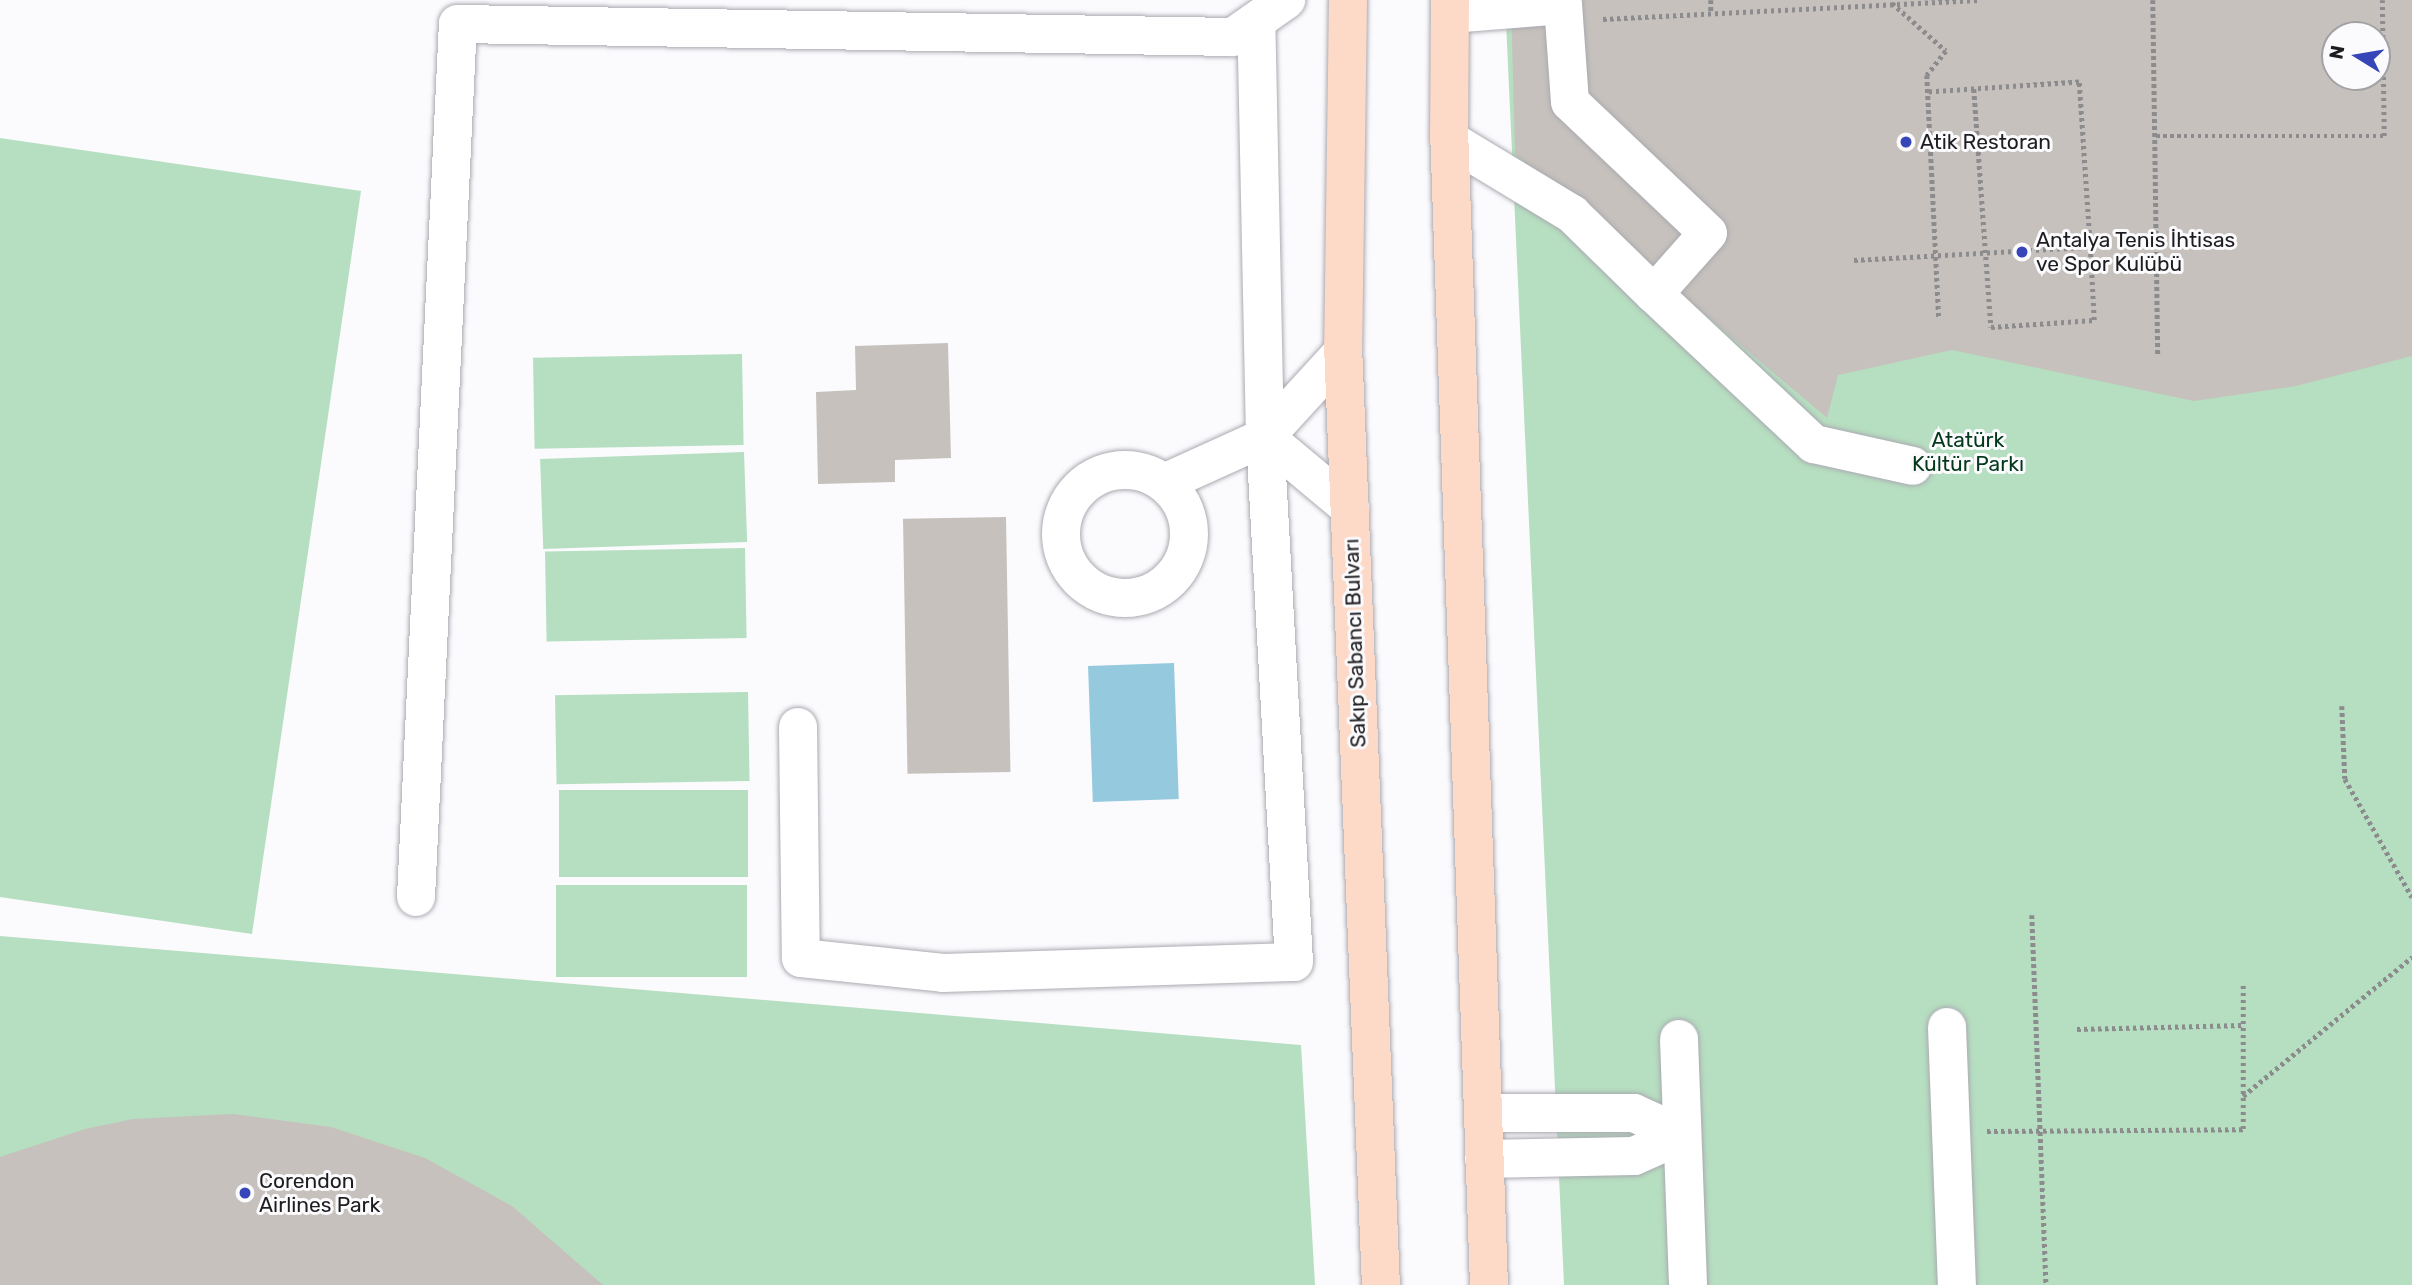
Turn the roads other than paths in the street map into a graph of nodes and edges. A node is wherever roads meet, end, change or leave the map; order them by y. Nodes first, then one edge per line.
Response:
1 (1348, 0) edge
2 (1450, 7) edge
3 (1563, 9) edge
4 (1271, 10) edge
5 (1450, 140) junction
6 (1654, 294) junction
7 (1343, 352) junction
8 (1265, 437) junction
9 (1913, 466) dead end
10 (1166, 482) dead end
11 (1350, 508) junction
12 (799, 727) dead end
13 (416, 897) dead end
14 (1947, 1027) dead end
15 (1679, 1039) dead end
16 (1483, 1113) junction
17 (1682, 1135) junction
18 (1485, 1159) junction
19 (1381, 1285) edge
20 (1489, 1285) edge
21 (1688, 1285) edge
22 (1957, 1285) edge

1 - 7 main road, Sakıp Sabancı Bulvarı
2 - 3 street
2 - 5 main road
3 - 6 street
4 - 8 street
4 - 13 street
5 - 6 street
5 - 16 main road
6 - 9 street
7 - 8 street
7 - 11 main road, Sakıp Sabancı Bulvarı
8 - 10 street
8 - 11 street
8 - 12 street
11 - 19 main road, Sakıp Sabancı Bulvarı
14 - 22 street
15 - 17 street
16 - 17 street
16 - 18 main road
17 - 18 street
17 - 21 street
18 - 20 main road

